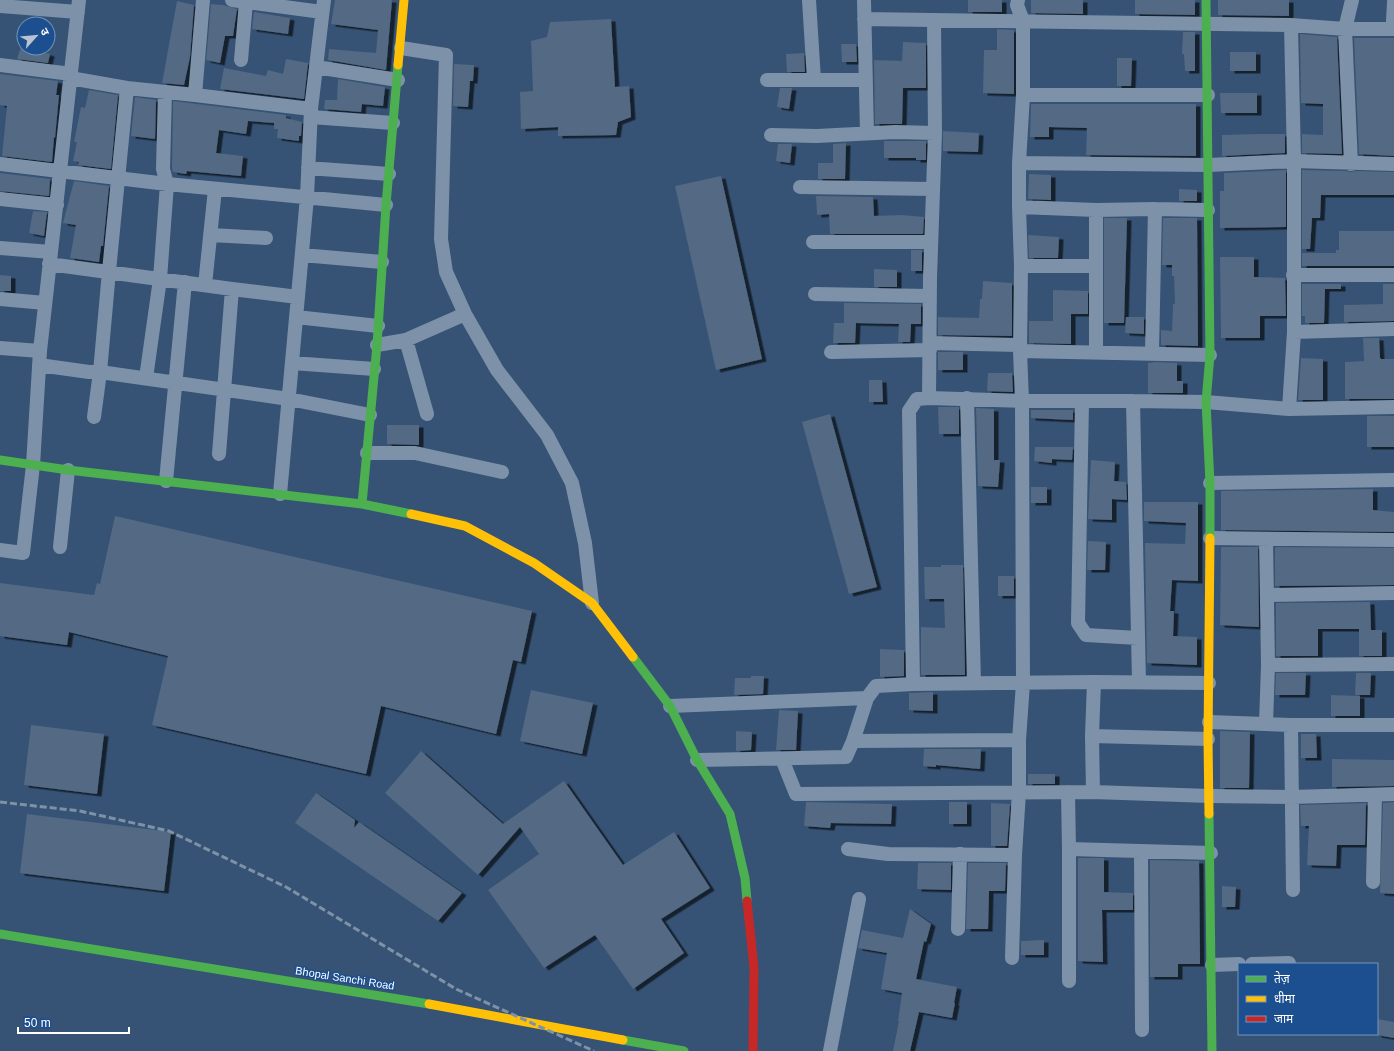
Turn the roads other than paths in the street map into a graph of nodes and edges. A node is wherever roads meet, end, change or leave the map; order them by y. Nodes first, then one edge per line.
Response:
1 (202, 0) edge
2 (404, 0) edge
3 (809, 0) edge
4 (864, 0) edge
5 (1018, 0) edge
6 (1206, 0) edge
7 (1352, 0) edge
8 (239, 1) edge
9 (1394, 2) edge
10 (0, 6) edge
11 (79, 6) edge
12 (323, 6) edge
13 (864, 19) junction
14 (934, 20) junction
15 (1023, 21) junction
16 (1207, 24) junction
17 (1291, 25) junction
18 (1345, 29) junction
19 (1394, 29) edge
20 (401, 48) junction
21 (241, 60) dead end
22 (0, 65) edge
23 (316, 67) junction
24 (70, 76) junction
25 (398, 80) junction
26 (767, 80) dead end
27 (814, 80) junction
28 (865, 80) junction
29 (127, 88) junction
30 (165, 92) junction
31 (195, 95) junction
32 (1023, 95) junction
33 (1208, 95) junction
34 (311, 113) junction
35 (393, 123) junction
36 (867, 133) junction
37 (935, 133) junction
38 (771, 135) dead end
39 (1294, 161) junction
40 (1019, 163) junction
41 (0, 164) edge
42 (1351, 164) junction
43 (1394, 164) edge
44 (1208, 165) junction
45 (308, 168) junction
46 (61, 170) junction
47 (389, 174) junction
48 (118, 178) junction
49 (167, 184) junction
50 (800, 187) dead end
51 (215, 189) junction
52 (933, 189) junction
53 (307, 197) junction
54 (0, 199) edge
55 (57, 205) junction
56 (386, 205) junction
57 (1019, 207) junction
58 (1154, 209) junction
59 (1096, 210) junction
60 (1208, 210) junction
61 (210, 235) junction
62 (266, 238) dead end
63 (813, 242) dead end
64 (931, 242) junction
65 (0, 248) edge
66 (302, 255) junction
67 (50, 258) junction
68 (382, 262) junction
69 (1021, 266) junction
70 (1095, 266) junction
71 (109, 271) junction
72 (1293, 275) junction
73 (1394, 275) edge
74 (160, 279) junction
75 (184, 282) junction
76 (205, 285) junction
77 (232, 289) junction
78 (814, 294) dead end
79 (930, 296) junction
80 (298, 297) junction
81 (0, 299) edge
82 (45, 303) junction
83 (465, 314) junction
84 (296, 317) junction
85 (378, 326) junction
86 (1394, 329) edge
87 (1294, 332) junction
88 (406, 340) junction
89 (377, 345) junction
90 (930, 346) junction
91 (0, 348) edge
92 (1020, 348) junction
93 (40, 351) junction
94 (831, 352) dead end
95 (1096, 352) junction
96 (1152, 353) junction
97 (1210, 355) junction
98 (292, 363) junction
99 (39, 365) junction
100 (374, 369) junction
101 (100, 372) junction
102 (146, 378) junction
103 (176, 383) junction
104 (223, 390) junction
105 (929, 398) junction
106 (967, 398) junction
107 (289, 399) junction
108 (1082, 400) junction
109 (1133, 400) junction
110 (1022, 401) junction
111 (1206, 402) junction
112 (1394, 407) edge
113 (1289, 409) junction
114 (427, 414) dead end
115 (370, 415) junction
116 (94, 417) dead end
117 (367, 453) junction
118 (219, 454) dead end
119 (0, 460) edge
120 (33, 465) junction
121 (68, 470) junction
122 (502, 472) dead end
123 (1394, 480) edge
124 (166, 481) junction
125 (1210, 482) junction
126 (280, 494) junction
127 (362, 504) junction
128 (1210, 538) junction
129 (1266, 538) junction
130 (1394, 540) edge
131 (60, 547) dead end
132 (0, 550) edge
133 (1394, 593) edge
134 (1268, 595) junction
135 (592, 603) junction
136 (1138, 638) junction
137 (1394, 664) edge
138 (1268, 665) junction
139 (1094, 682) junction
140 (1139, 682) junction
141 (1023, 683) junction
142 (1209, 683) junction
143 (913, 684) junction
144 (974, 684) junction
145 (867, 698) junction
146 (670, 706) junction
147 (1209, 722) junction
148 (1266, 724) junction
149 (1291, 725) junction
150 (1394, 725) edge
151 (1092, 736) junction
152 (1208, 739) junction
153 (1019, 740) junction
154 (853, 741) junction
155 (782, 759) junction
156 (697, 760) junction
157 (1019, 792) junction
158 (1068, 792) junction
159 (1093, 792) junction
160 (1394, 794) edge
161 (1375, 795) junction
162 (1210, 796) junction
163 (1292, 797) junction
164 (848, 849) dead end
165 (1069, 849) junction
166 (1141, 852) junction
167 (1211, 853) junction
168 (960, 854) junction
169 (1015, 855) junction
170 (1373, 882) dead end
171 (1293, 890) dead end
172 (859, 900) dead end
173 (958, 930) dead end
174 (0, 934) edge
175 (1012, 958) dead end
176 (1238, 964) edge
177 (1212, 965) junction
178 (1070, 981) dead end
179 (1142, 1030) dead end
180 (684, 1051) edge
181 (753, 1051) edge
182 (830, 1051) edge
183 (1212, 1051) edge

1 - 31 street
2 - 20 street
3 - 27 street
4 - 13 street
5 - 15 street
6 - 16 street
7 - 18 street
8 - 12 street
8 - 21 street
9 - 19 street
10 - 11 street
11 - 24 street
12 - 23 street
13 - 14 street
13 - 28 street
14 - 15 street
14 - 37 street
15 - 16 street
15 - 32 street
16 - 17 street
16 - 33 street
17 - 18 street
17 - 39 street
18 - 19 street
18 - 42 street
20 - 25 street
20 - 83 street
22 - 24 street
23 - 25 street
23 - 34 street
24 - 29 street
24 - 46 street
25 - 35 street
26 - 27 street
27 - 28 street
28 - 36 street
29 - 30 street
29 - 48 street
30 - 31 street
30 - 49 street
31 - 34 street
32 - 33 street
32 - 40 street
33 - 44 street
34 - 35 street
34 - 45 street
35 - 47 street
36 - 37 street
36 - 38 street
37 - 52 street
39 - 42 street
39 - 44 street
39 - 72 street
40 - 44 street
40 - 57 street
41 - 46 street
42 - 43 street
44 - 60 street
45 - 47 street
45 - 53 street
46 - 48 street
46 - 55 street
47 - 56 street
48 - 49 street
48 - 71 street
49 - 51 street
49 - 74 street
50 - 52 street
51 - 53 street
51 - 61 street
52 - 64 street
53 - 56 street
53 - 66 street
54 - 55 street
55 - 67 street
56 - 68 street
57 - 59 street
57 - 69 street
58 - 59 street
58 - 60 street
58 - 96 street
59 - 70 street
60 - 97 street
61 - 62 street
61 - 76 street
63 - 64 street
64 - 79 street
65 - 67 street
66 - 68 street
66 - 80 street
67 - 71 street
67 - 82 street
68 - 85 street
69 - 70 street
69 - 92 street
70 - 95 street
71 - 74 street
71 - 101 street
72 - 73 street
72 - 87 street
74 - 75 street
74 - 102 street
75 - 76 street
75 - 103 street
76 - 77 street
77 - 80 street
77 - 104 street
78 - 79 street
79 - 90 street
80 - 84 street
81 - 82 street
82 - 93 street
83 - 88 street
83 - 135 street
84 - 85 street
84 - 98 street
85 - 89 street
86 - 87 street
87 - 113 street
88 - 89 street
88 - 114 street
89 - 100 street
90 - 92 street
90 - 94 street
90 - 105 street
91 - 93 street
92 - 95 street
92 - 110 street
93 - 99 street
95 - 96 street
96 - 97 street
97 - 111 street
98 - 100 street
98 - 107 street
99 - 101 street
99 - 120 street
100 - 115 street
101 - 102 street
101 - 116 street
102 - 103 street
103 - 104 street
103 - 124 street
104 - 107 street
104 - 118 street
105 - 106 street
105 - 143 street
106 - 110 street
106 - 144 street
107 - 115 street
107 - 126 street
108 - 109 street
108 - 110 street
108 - 136 street
109 - 111 street
109 - 136 street
110 - 141 street
111 - 113 street
111 - 125 street
112 - 113 street
115 - 117 street
117 - 122 street
117 - 127 street
119 - 120 street
120 - 121 street
120 - 132 street
121 - 124 street
121 - 131 street
123 - 125 street
124 - 126 street
125 - 128 street
126 - 127 street
127 - 135 street
128 - 129 street
128 - 142 street
129 - 130 street
129 - 134 street
133 - 134 street
134 - 138 street
135 - 146 street
136 - 140 street
137 - 138 street
138 - 148 street
139 - 140 street
139 - 141 street
139 - 151 street
140 - 142 street
141 - 144 street
141 - 153 street
142 - 147 street
143 - 144 street
143 - 145 street
145 - 146 street
145 - 154 street
146 - 156 street
147 - 148 street
147 - 152 street
148 - 149 street
149 - 150 street
149 - 163 street
151 - 152 street
151 - 159 street
152 - 162 street
153 - 154 street
153 - 157 street
154 - 155 street
155 - 156 street
155 - 157 street
156 - 181 street
157 - 158 street
157 - 169 street
158 - 159 street
158 - 165 street
159 - 162 street
160 - 161 street
161 - 163 street
161 - 170 street
162 - 163 street
162 - 167 street
163 - 171 street
164 - 168 street
165 - 166 street
165 - 178 street
166 - 167 street
166 - 179 street
167 - 177 street
168 - 169 street
168 - 173 street
169 - 175 street
172 - 182 street
174 - 180 street, Bhopal Sanchi Road
176 - 177 street
177 - 183 street

